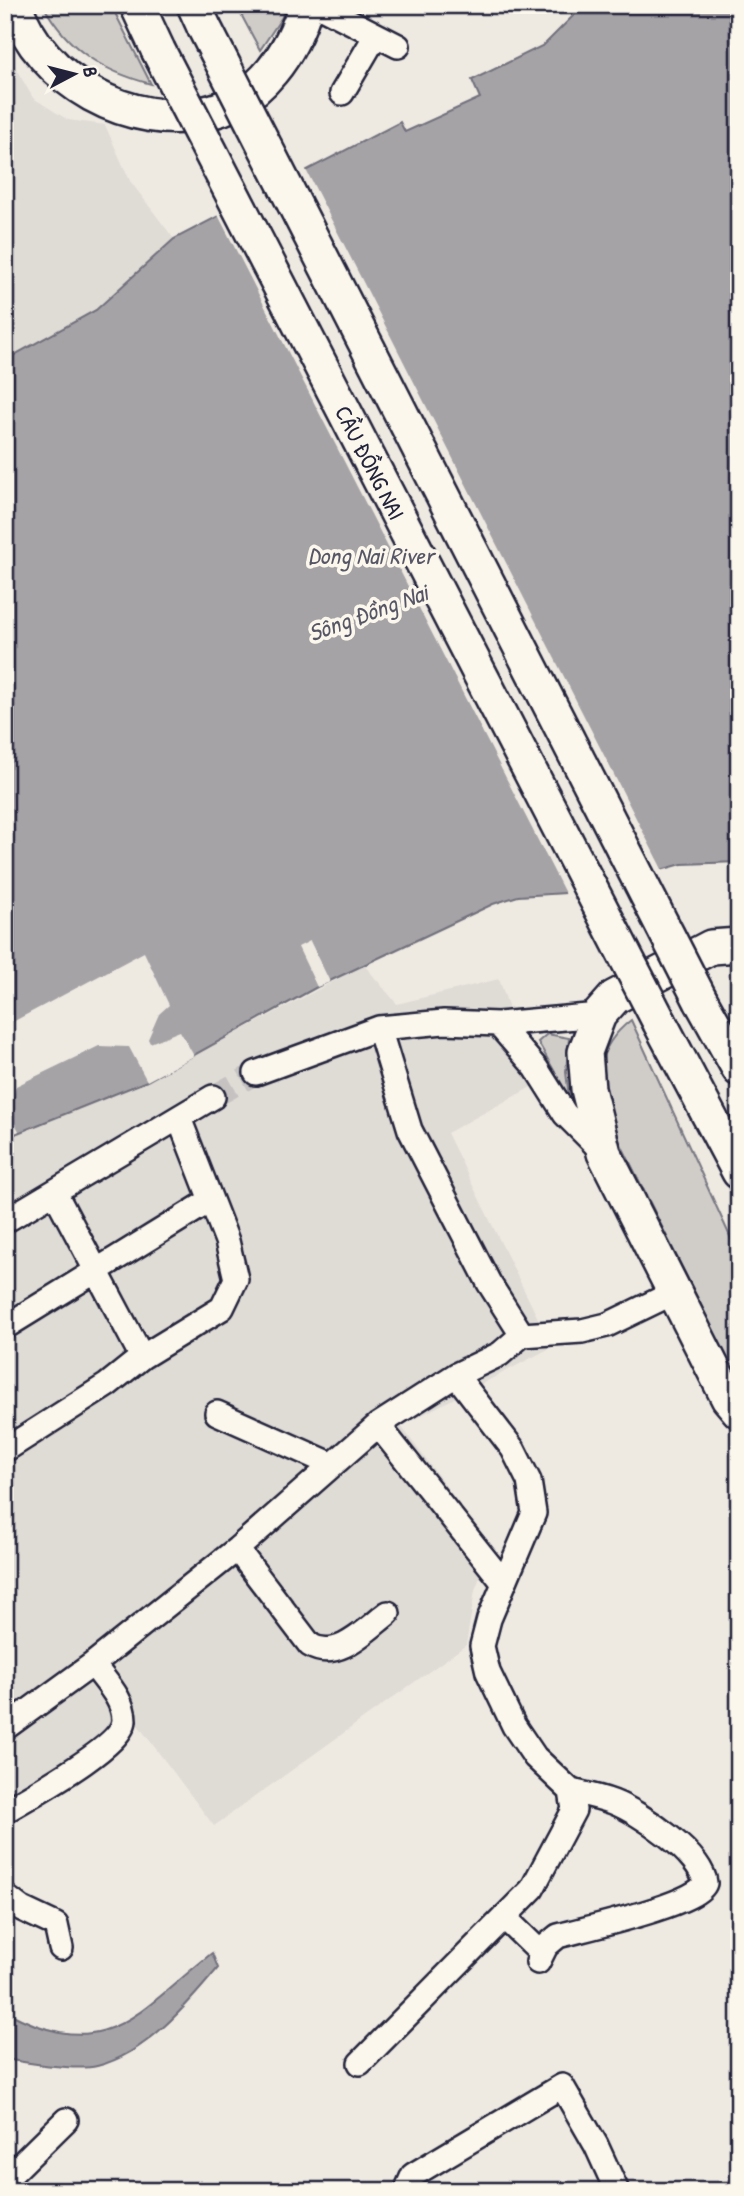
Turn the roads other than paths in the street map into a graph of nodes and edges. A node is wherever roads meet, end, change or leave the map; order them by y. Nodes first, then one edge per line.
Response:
1 (15, 5) edge
2 (137, 5) edge
3 (306, 5) edge
4 (318, 5) edge
5 (199, 16) edge
6 (376, 35) junction
7 (398, 46) dead end
8 (342, 93) dead end
9 (739, 945) edge
10 (599, 1014) junction
11 (498, 1024) junction
12 (379, 1028) junction
13 (739, 1069) edge
14 (256, 1073) tunnel mouth
15 (213, 1097) tunnel mouth
16 (179, 1118) junction
17 (604, 1153) junction
18 (739, 1172) edge
19 (55, 1194) junction
20 (211, 1200) junction
21 (5, 1221) edge
22 (96, 1270) junction
23 (673, 1293) junction
24 (5, 1326) edge
25 (522, 1335) junction
26 (142, 1357) junction
27 (456, 1375) junction
28 (735, 1403) edge
29 (217, 1413) dead end
30 (378, 1425) junction
31 (5, 1450) edge
32 (331, 1464) junction
33 (237, 1549) junction
34 (503, 1582) junction
35 (388, 1613) dead end
36 (93, 1664) junction
37 (5, 1728) edge
38 (571, 1791) junction
39 (5, 1811) edge
40 (5, 1896) edge
41 (504, 1917) junction
42 (61, 1948) dead end
43 (360, 2063) dead end
44 (66, 2120) dead end
45 (5, 2180) edge
46 (407, 2191) edge
47 (617, 2191) edge

1 - 3 highway
2 - 18 highway, CẦU ĐỒNG NAI, bridge
4 - 6 street
5 - 13 highway, bridge
6 - 7 street
6 - 8 street
9 - 10 highway
10 - 11 street
10 - 17 highway
11 - 12 street
11 - 17 street
12 - 14 street
12 - 25 street
15 - 16 street
16 - 19 street
16 - 20 street
17 - 23 highway
19 - 21 street
19 - 22 street
20 - 22 street
20 - 26 street
22 - 24 street
22 - 26 street
23 - 25 street
23 - 28 highway
25 - 27 street
26 - 31 street
27 - 30 street
27 - 34 street
29 - 32 street
30 - 32 street
30 - 34 street
32 - 33 street
33 - 35 street
33 - 36 street
34 - 38 street
36 - 37 street
36 - 39 street
38 - 41 street
38 - 41 street
40 - 42 street
41 - 43 street
44 - 45 street
46 - 47 street

